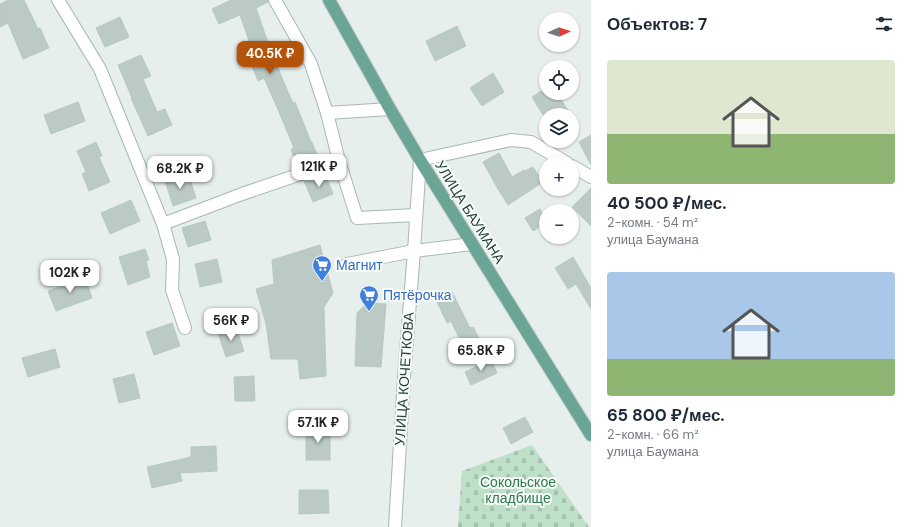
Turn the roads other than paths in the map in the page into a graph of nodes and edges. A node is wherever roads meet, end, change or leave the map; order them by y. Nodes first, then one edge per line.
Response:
1 (58, 0) edge
2 (275, 0) edge
3 (329, 0) edge
4 (390, 109) junction
5 (327, 113) junction
6 (554, 156) edge
7 (420, 160) junction
8 (339, 161) junction
9 (579, 170) edge
10 (591, 177) edge
11 (416, 215) junction
12 (163, 224) junction
13 (472, 244) junction
14 (414, 251) junction
15 (347, 264) dead end
16 (185, 328) dead end
17 (591, 435) edge
18 (395, 527) edge

1 - 12 street
2 - 5 street
3 - 4 main road, УЛИЦА БАУМАНА
4 - 5 street
4 - 7 main road, УЛИЦА БАУМАНА
5 - 8 street
6 - 7 street
7 - 11 street, УЛИЦА КОЧЕТКОВА
7 - 13 main road, УЛИЦА БАУМАНА
8 - 11 street
8 - 12 street
9 - 10 street
11 - 14 street, УЛИЦА КОЧЕТКОВА
12 - 16 street
13 - 14 street
13 - 17 main road, УЛИЦА БАУМАНА
14 - 15 street
14 - 18 street, УЛИЦА КОЧЕТКОВА

